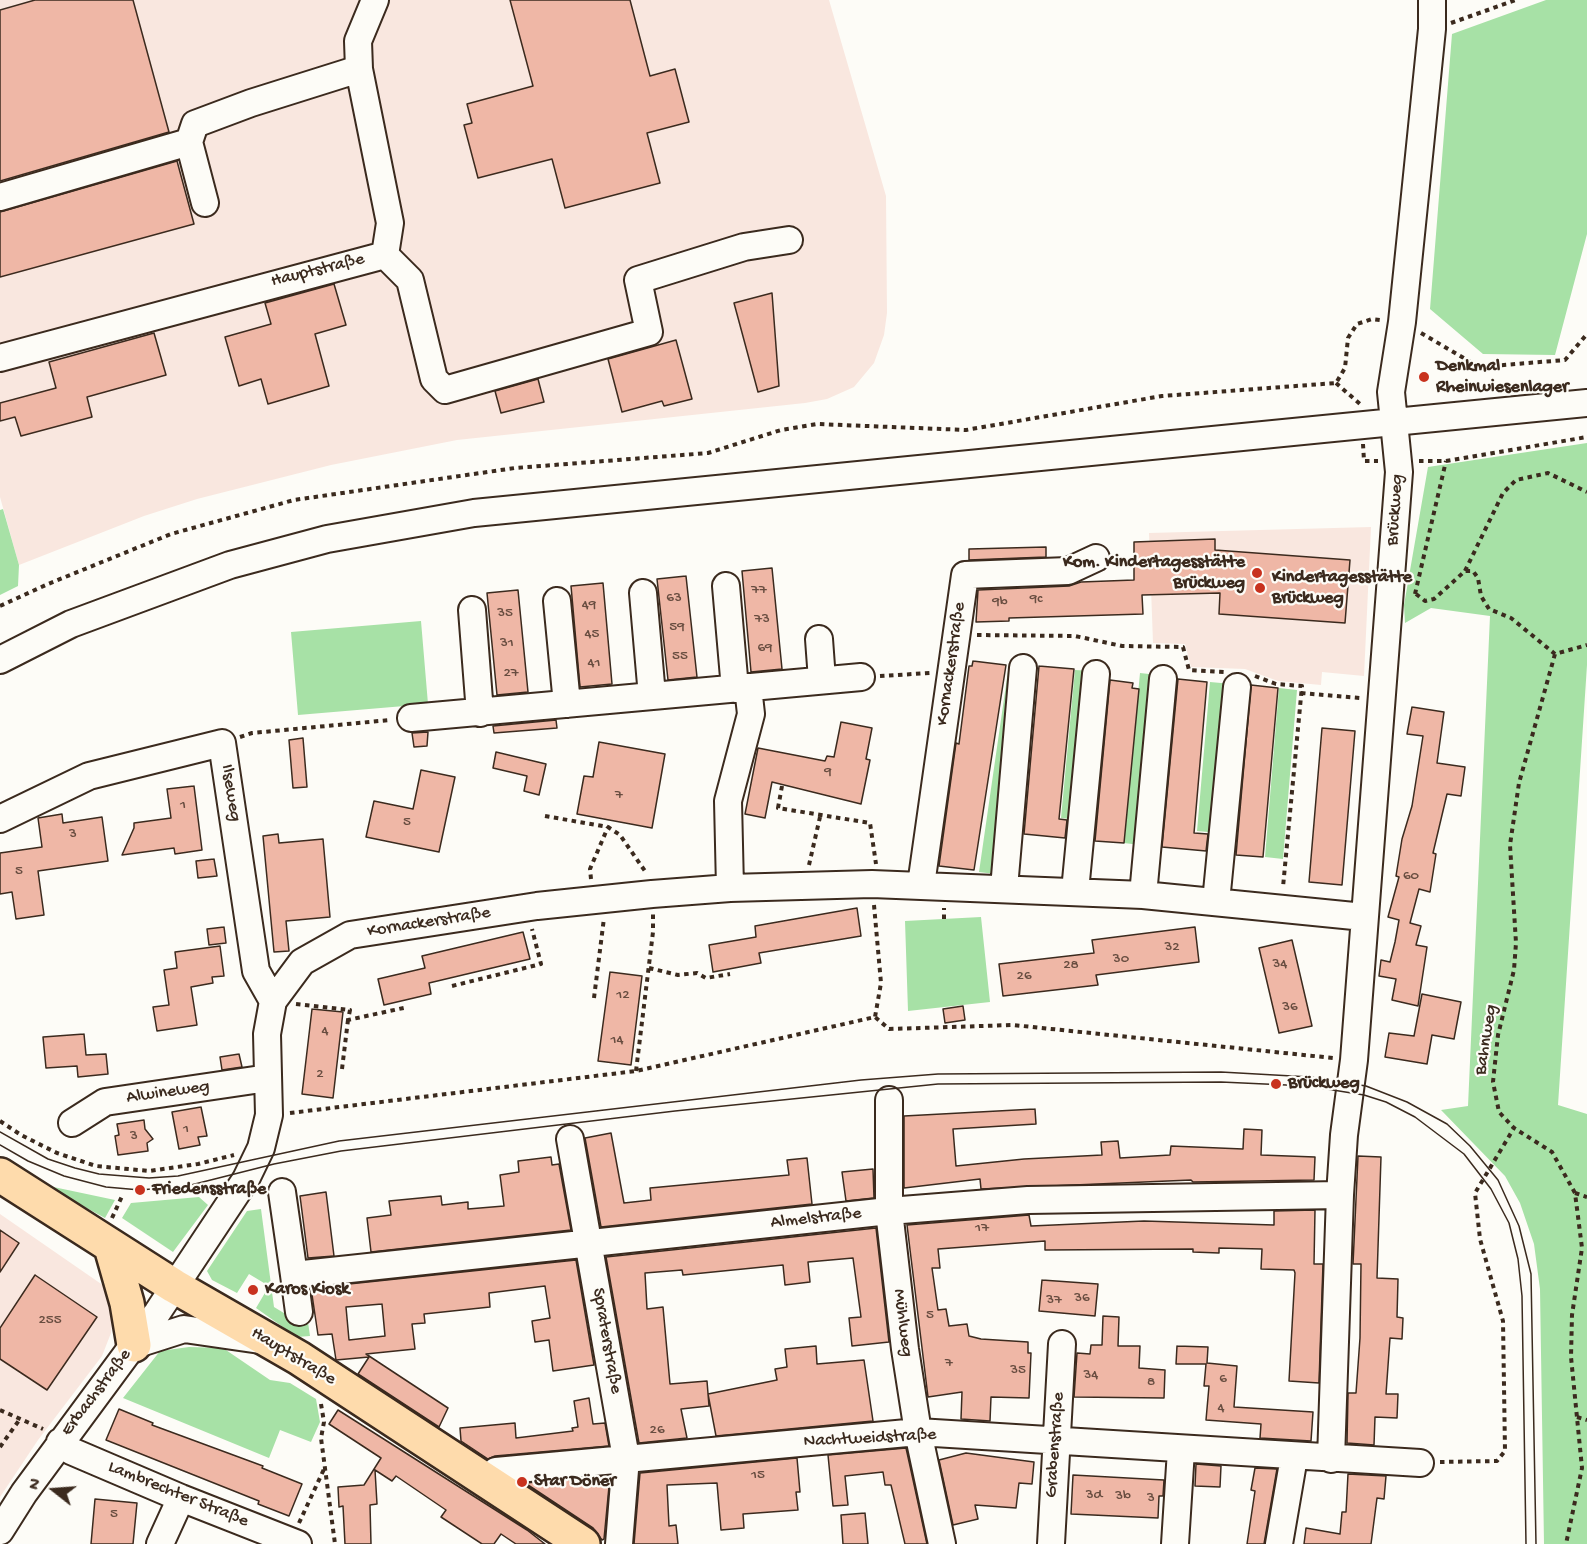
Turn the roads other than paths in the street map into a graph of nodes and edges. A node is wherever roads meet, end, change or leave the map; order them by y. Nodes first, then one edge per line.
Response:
1 (375, 0) edge
2 (1432, 0) edge
3 (359, 69) junction
4 (189, 142) junction
5 (0, 197) edge
6 (205, 203) dead end
7 (789, 240) dead end
8 (385, 255) junction
9 (0, 358) edge
10 (1587, 403) edge
11 (1394, 424) junction
12 (1096, 558) dead end
13 (726, 586) dead end
14 (643, 593) dead end
15 (557, 601) dead end
16 (472, 610) dead end
17 (819, 639) dead end
18 (0, 660) edge
19 (1023, 668) dead end
20 (1096, 674) dead end
21 (861, 676) road end
22 (1238, 677) road end
23 (1163, 679) dead end
24 (822, 680) junction
25 (741, 688) junction
26 (652, 696) junction
27 (567, 704) junction
28 (480, 713) junction
29 (411, 718) road end
30 (0, 819) edge
31 (921, 885) junction
32 (730, 888) junction
33 (1004, 888) junction
34 (1075, 891) junction
35 (1143, 895) junction
36 (1216, 902) junction
37 (1364, 917) junction
38 (273, 1002) junction
39 (268, 1078) junction
40 (889, 1100) dead end
41 (72, 1123) dead end
42 (570, 1139) dead end
43 (0, 1175) edge
44 (282, 1192) dead end
45 (1340, 1195) junction
46 (889, 1211) junction
47 (590, 1244) junction
48 (111, 1247) junction
49 (294, 1275) junction
50 (174, 1286) junction
51 (299, 1312) dead end
52 (271, 1341) junction
53 (1062, 1344) dead end
54 (134, 1345) junction
55 (918, 1432) junction
56 (1056, 1441) junction
57 (60, 1442) junction
58 (1181, 1450) junction
59 (1294, 1456) junction
60 (626, 1458) junction
61 (1331, 1458) junction
62 (1420, 1462) road end
63 (486, 1482) junction
64 (181, 1498) junction
65 (0, 1531) edge
66 (294, 1543) edge
67 (160, 1544) edge
68 (583, 1544) edge
69 (619, 1544) edge
70 (942, 1544) edge
71 (1051, 1544) edge
72 (1175, 1544) edge
73 (1279, 1544) edge

1 - 3 street, Hauptstraße
2 - 11 street, Brückweg
3 - 4 street
3 - 8 street, Hauptstraße
4 - 5 street
4 - 6 street
7 - 8 street
8 - 9 street, Hauptstraße
10 - 11 street
11 - 18 street
11 - 37 street, Brückweg
12 - 31 street, Kornackerstraße
13 - 25 street
14 - 26 street
15 - 27 street
16 - 28 street
17 - 24 street
19 - 33 street
20 - 34 street
21 - 24 street
22 - 36 street
23 - 35 street
24 - 25 street
25 - 26 street
25 - 32 street
26 - 27 street
27 - 28 street
28 - 29 street
30 - 38 street, Ilseweg
31 - 32 street, Kornackerstraße
31 - 33 street, Kornackerstraße
32 - 38 street, Kornackerstraße
33 - 34 street, Kornackerstraße
34 - 35 street, Kornackerstraße
35 - 36 street, Kornackerstraße
36 - 37 street, Kornackerstraße
37 - 45 street, Brückweg
38 - 39 street, Kornackerstraße
39 - 41 street, Alwineweg
39 - 50 street, Kornackerstraße
40 - 46 street, Mühlweg
42 - 47 street, Spraterstraße
43 - 48 main road, Hauptstraße
44 - 49 street
45 - 46 street, Almelstraße
45 - 61 street, Brückweg
46 - 47 street, Almelstraße
46 - 55 street, Mühlweg
47 - 49 street, Almelstraße
47 - 60 street, Spraterstraße
48 - 50 main road, Hauptstraße
48 - 54 main road
49 - 51 street
50 - 52 main road, Hauptstraße
50 - 54 street, Erbachstraße
52 - 54 street, Erbachstraße
52 - 63 main road, Hauptstraße
53 - 56 street, Grabenstraße
54 - 57 street, Erbachstraße
55 - 56 street, Nachtweidstraße
55 - 60 street, Nachtweidstraße
55 - 70 street, Mühlweg
56 - 58 street, Nachtweidstraße
56 - 71 street, Grabenstraße
57 - 64 street, Lambrechter Straße
57 - 65 street, Erbachstraße
58 - 59 street, Nachtweidstraße
58 - 72 street
59 - 61 street, Nachtweidstraße
59 - 73 street
60 - 63 street, Nachtweidstraße
60 - 69 street, Spraterstraße
61 - 62 street, Nachtweidstraße
63 - 68 main road, Hauptstraße
64 - 66 street, Lambrechter Straße
64 - 67 street

